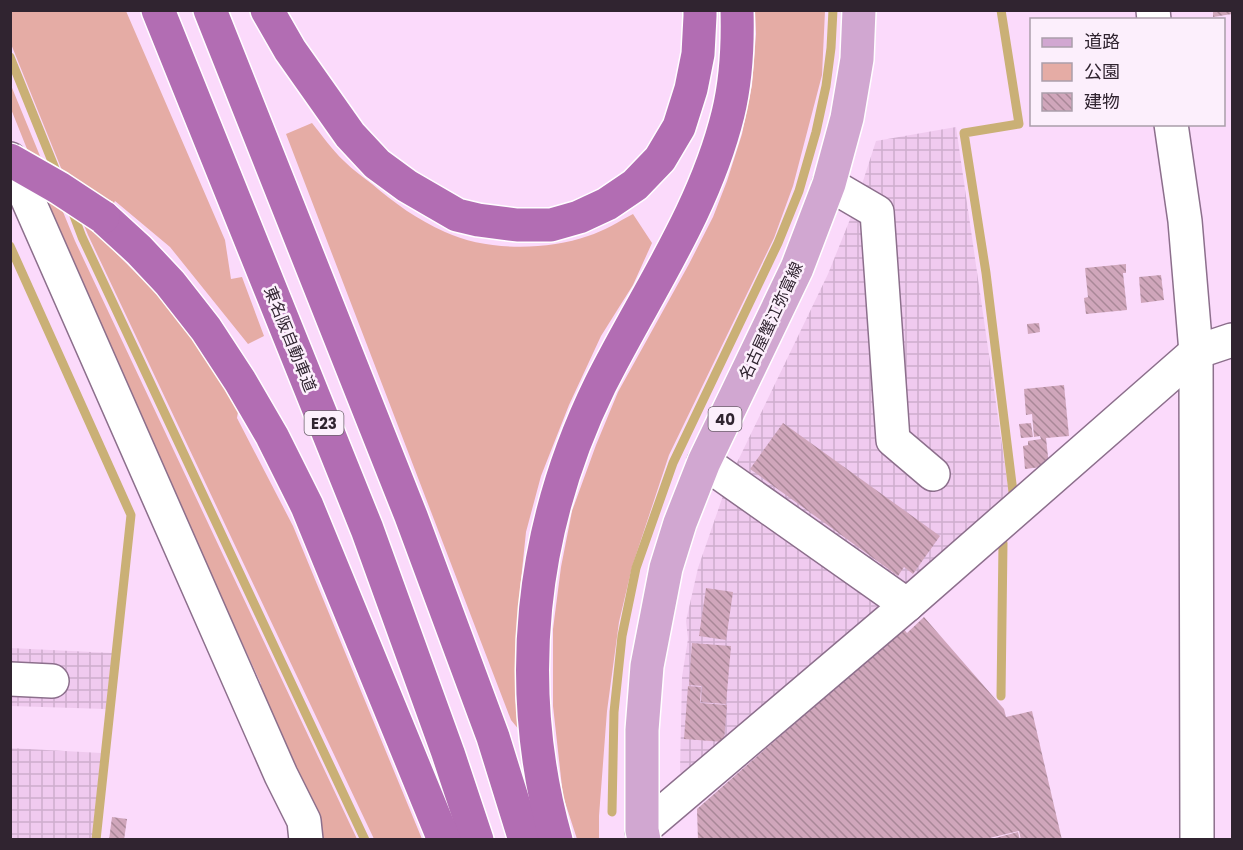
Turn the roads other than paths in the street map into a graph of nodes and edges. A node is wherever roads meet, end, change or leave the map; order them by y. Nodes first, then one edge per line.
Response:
1 (158, 10) edge
2 (210, 10) edge
3 (267, 10) edge
4 (700, 10) edge
5 (737, 10) edge
6 (859, 10) edge
7 (1171, 126) edge
8 (13, 173) edge
9 (829, 184) junction
10 (1233, 340) edge
11 (1196, 352) junction
12 (704, 462) junction
13 (933, 474) dead end
14 (908, 605) junction
15 (10, 679) edge
16 (52, 681) dead end
17 (643, 835) edge
18 (306, 840) edge
19 (444, 840) edge
20 (477, 840) edge
21 (525, 840) edge
22 (556, 840) edge
23 (1197, 840) edge

1 - 20 highway, 東名阪自動車道 / E23
2 - 21 highway, E23
3 - 4 highway
5 - 22 highway
6 - 9 main road, 名古屋蟹江弥富線 / 40
7 - 11 street
8 - 18 street
8 - 19 highway, bridge
9 - 12 main road, 名古屋蟹江弥富線 / 40
9 - 13 street
10 - 11 street
11 - 14 street
11 - 23 street
12 - 14 street
12 - 17 main road, 名古屋蟹江弥富線 / 40
14 - 17 street
15 - 16 street

